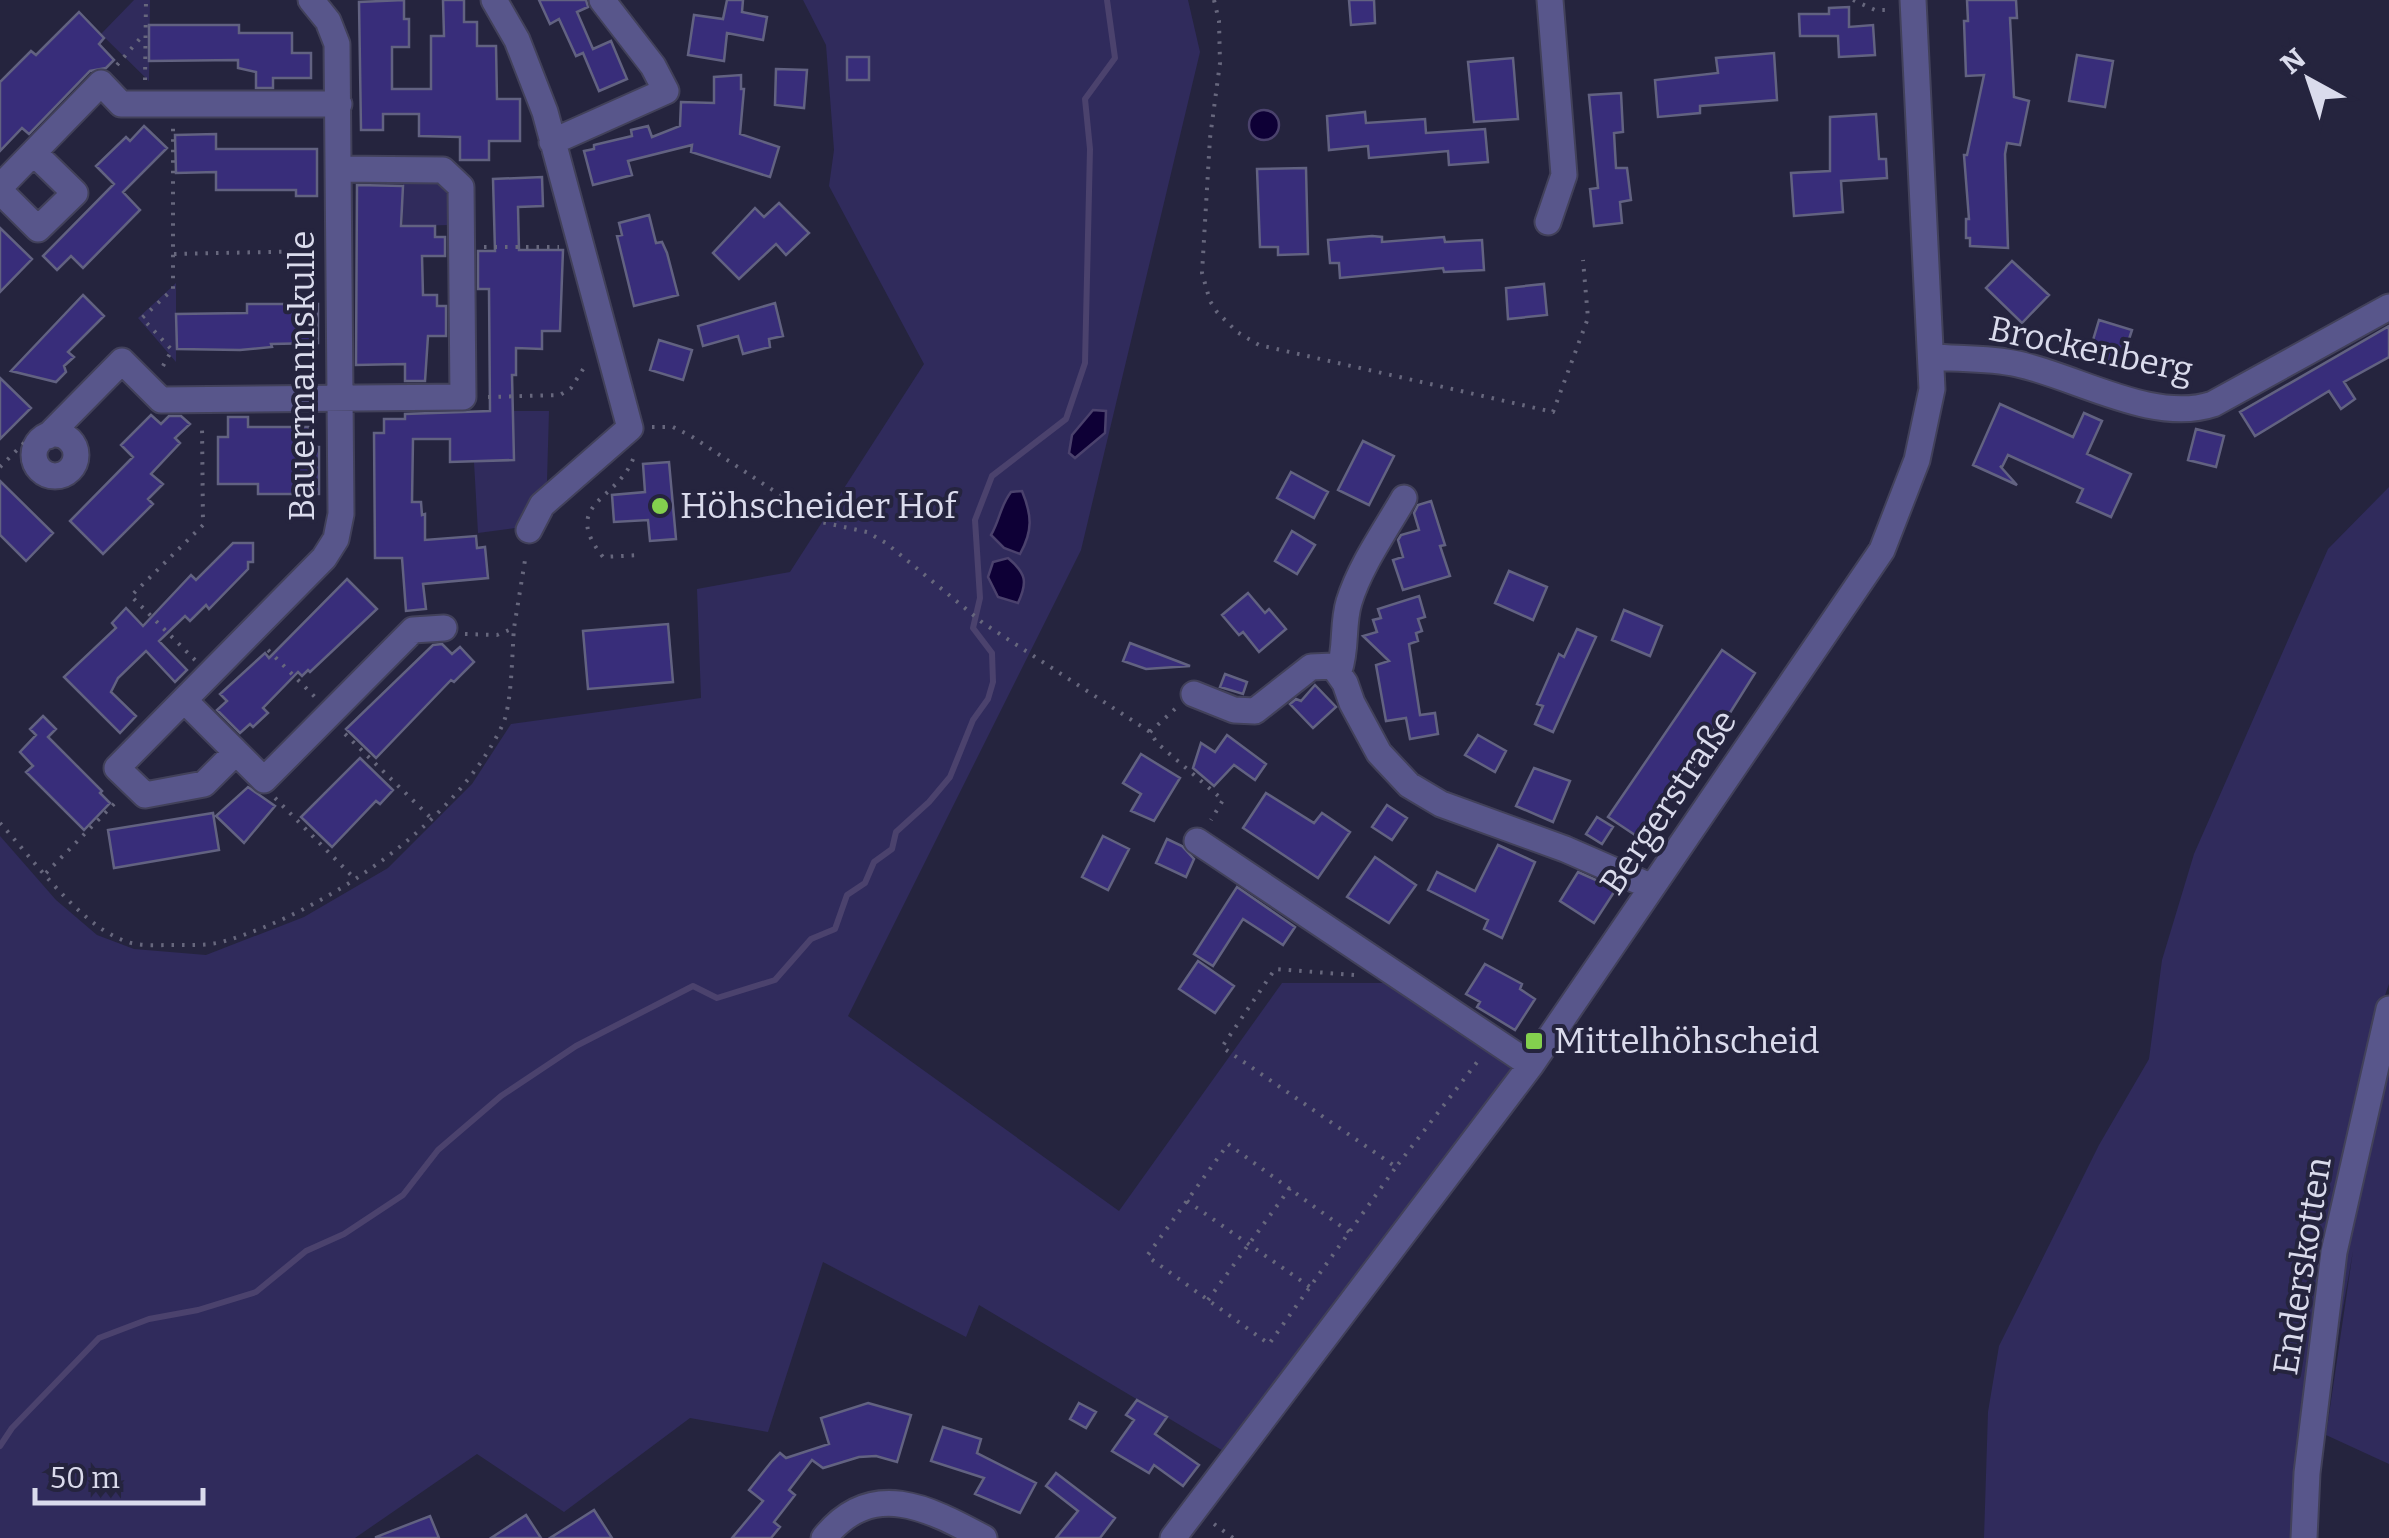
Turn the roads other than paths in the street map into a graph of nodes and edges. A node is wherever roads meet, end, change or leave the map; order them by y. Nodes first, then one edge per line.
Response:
1 (311, 0) edge
2 (494, 0) edge
3 (602, 0) edge
4 (1550, 0) edge
5 (1907, 5) edge
6 (339, 104) junction
7 (552, 142) junction
8 (34, 153) junction
9 (339, 169) junction
10 (0, 189) edge
11 (1548, 222) dead end
12 (2389, 307) edge
13 (1933, 357) junction
14 (338, 400) junction
15 (48, 436) dead end
16 (1404, 498) dead end
17 (529, 530) road end
18 (444, 628) road end
19 (1339, 672) junction
20 (1194, 694) road end
21 (184, 700) junction
22 (235, 753) junction
23 (1197, 841) road end
24 (1652, 887) junction
25 (2389, 1008) edge
26 (1531, 1065) junction
27 (824, 1538) edge
28 (984, 1538) edge
29 (1173, 1538) edge
30 (2304, 1538) edge

1 - 6 street, Bauermannskulle
2 - 7 street
3 - 7 street
4 - 11 street
5 - 13 street, Bergerstraße
6 - 8 street
6 - 9 street, Bauermannskulle
7 - 17 street
8 - 10 street
8 - 10 street
9 - 14 street, Bauermannskulle
9 - 14 street
12 - 13 street, Brockenberg
13 - 24 street, Bergerstraße
14 - 15 street
14 - 21 street, Bauermannskulle
16 - 19 street
18 - 22 street
19 - 20 street
19 - 24 street
21 - 22 street
21 - 22 street, Bauermannskulle
23 - 26 street
24 - 26 street, Bergerstraße
25 - 30 street, Enderskotten
26 - 29 street, Bergerstraße
27 - 28 street

